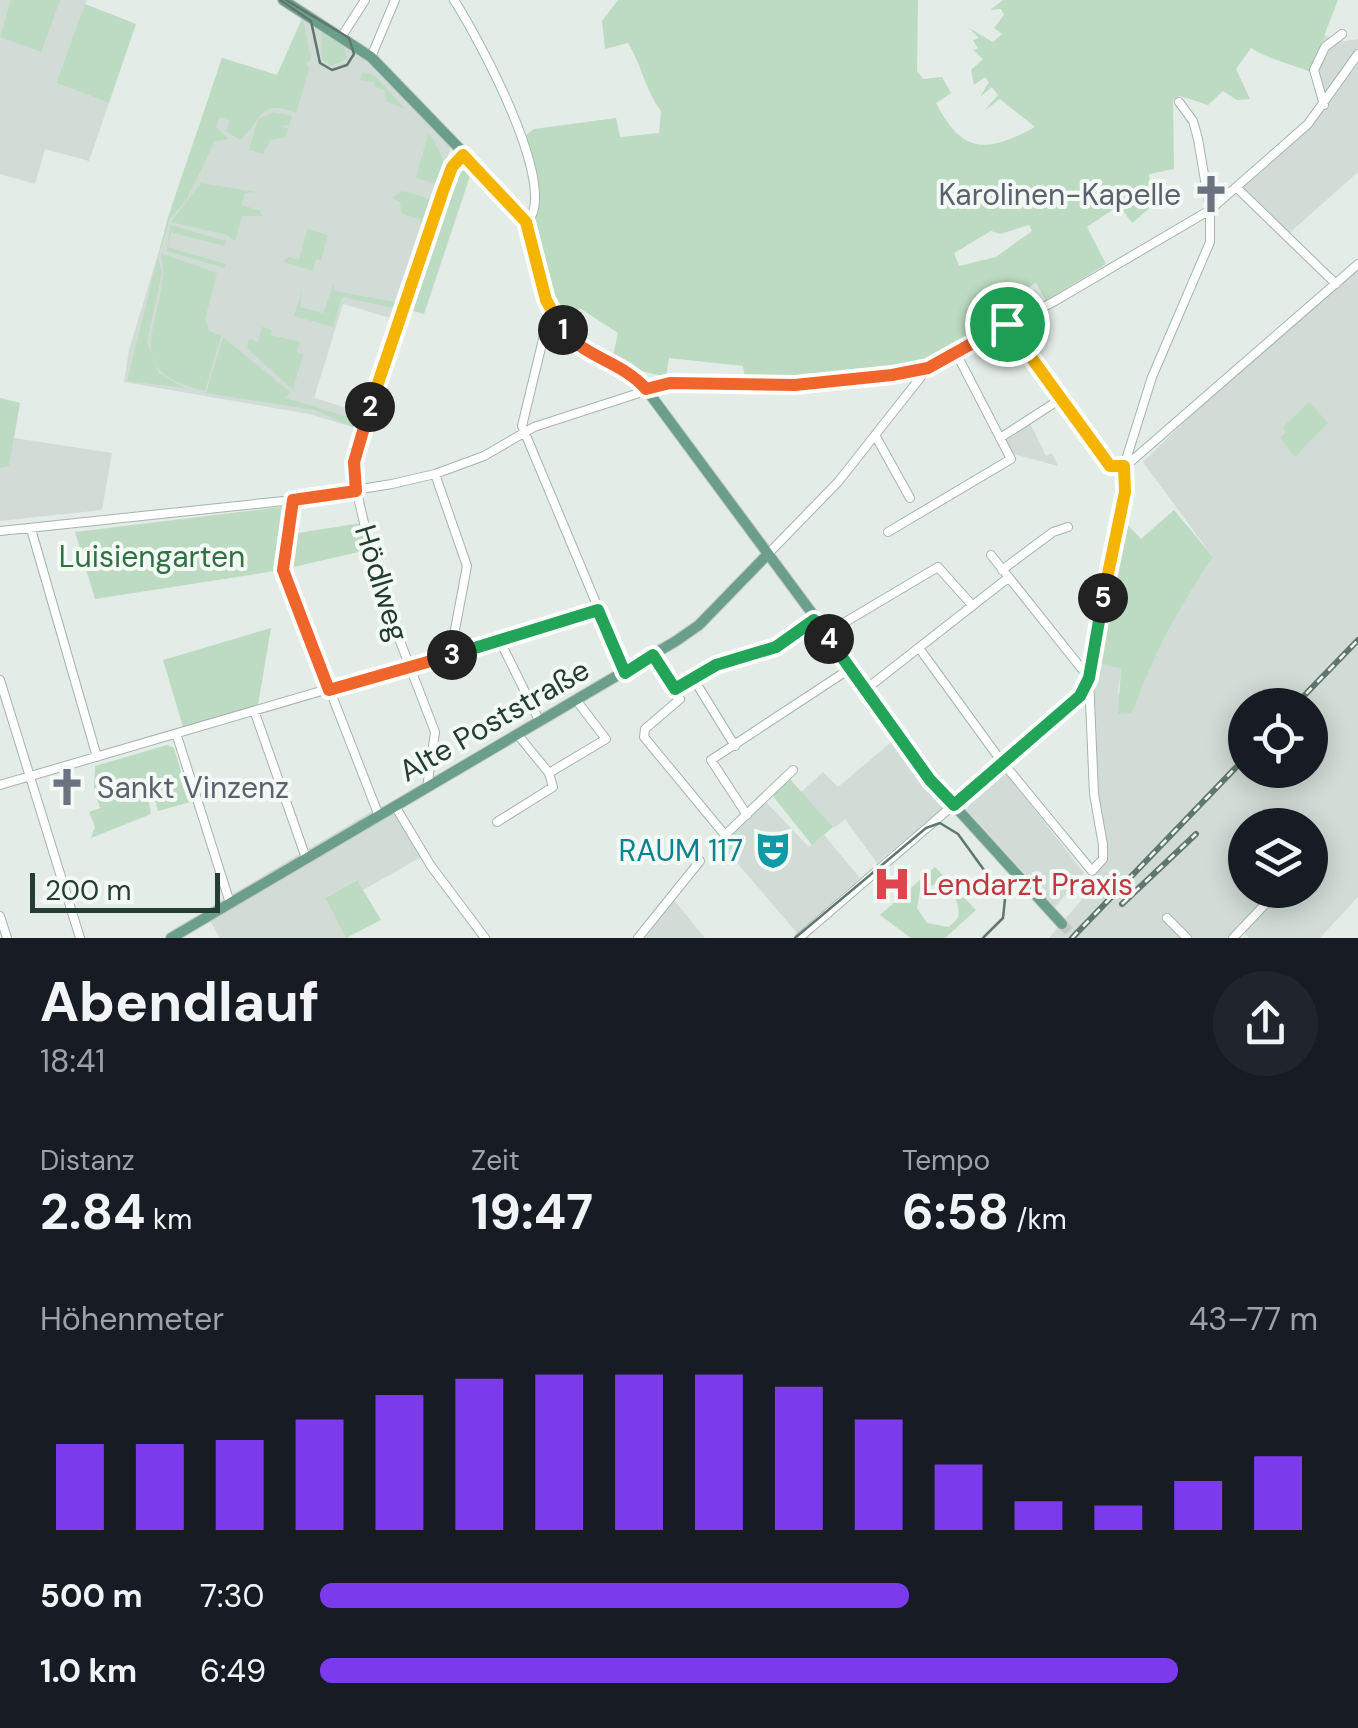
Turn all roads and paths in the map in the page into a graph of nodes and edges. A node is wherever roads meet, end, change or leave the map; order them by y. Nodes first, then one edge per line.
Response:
1 (283, 0) edge
2 (365, 0) edge
3 (395, 0) edge
4 (454, 0) edge
5 (1342, 34) dead end
6 (342, 36) junction
7 (1358, 54) edge
8 (371, 56) junction
9 (1179, 102) dead end
10 (1324, 105) junction
11 (463, 155) junction
12 (1237, 188) junction
13 (1210, 210) junction
14 (526, 222) junction
15 (1358, 264) edge
16 (1336, 284) junction
17 (555, 320) junction
18 (1007, 324) junction
19 (955, 351) junction
20 (928, 368) junction
21 (646, 389) junction
22 (1062, 398) junction
23 (524, 432) junction
24 (875, 436) junction
25 (1000, 438) junction
26 (1124, 466) junction
27 (435, 474) junction
28 (356, 491) junction
29 (910, 498) dead end
30 (293, 500) junction
31 (1068, 527) dead end
32 (31, 529) junction
33 (0, 531) edge
34 (888, 532) dead end
35 (767, 555) junction
36 (991, 555) dead end
37 (1005, 574) junction
38 (972, 605) junction
39 (598, 610) junction
40 (814, 620) junction
41 (825, 634) junction
42 (500, 641) junction
43 (919, 648) junction
44 (653, 655) junction
45 (450, 656) junction
46 (409, 668) junction
47 (851, 668) junction
48 (625, 673) junction
49 (693, 678) junction
50 (1089, 678) junction
51 (0, 680) edge
52 (675, 689) junction
53 (866, 689) junction
54 (329, 690) junction
55 (576, 700) junction
56 (255, 713) junction
57 (540, 722) junction
58 (518, 735) junction
59 (177, 736) junction
60 (735, 746) junction
61 (97, 758) junction
62 (1003, 762) junction
63 (793, 770) dead end
64 (549, 773) junction
65 (30, 777) junction
66 (0, 786) edge
67 (427, 788) junction
68 (954, 805) junction
69 (395, 806) junction
70 (747, 815) junction
71 (378, 816) junction
72 (498, 822) dead end
73 (306, 858) junction
74 (700, 861) dead end
75 (230, 903) junction
76 (1262, 908) edge
77 (0, 916) edge
78 (1167, 918) dead end
79 (1062, 924) tunnel mouth
80 (7, 938) edge
81 (80, 938) edge
82 (171, 938) edge
83 (485, 938) edge
84 (638, 938) edge
85 (799, 938) edge
86 (1187, 938) edge
87 (1233, 938) edge

1 - 6 main road
2 - 6 street
3 - 8 street
4 - 14 street
5 - 10 street
6 - 8 main road
7 - 10 street
8 - 11 main road
9 - 13 street
10 - 12 street
11 - 14 main road
11 - 28 street, Hödlweg
12 - 13 street
12 - 16 street
13 - 18 street
13 - 26 street
14 - 17 main road
15 - 16 street
16 - 26 street
17 - 21 main road
17 - 23 street
18 - 19 street
18 - 22 street
19 - 20 street
19 - 25 street
20 - 21 street
20 - 24 street, Alte Poststraße
21 - 23 street
21 - 35 main road
22 - 25 street
22 - 26 street
23 - 27 street
23 - 39 street
24 - 29 street
24 - 35 street, Alte Poststraße
25 - 34 street
26 - 50 street
27 - 28 street
27 - 45 street
28 - 30 street
28 - 46 street, Hödlweg
30 - 32 street
30 - 54 street
31 - 37 street
32 - 33 street
32 - 61 street
35 - 40 main road
35 - 44 main road, Alte Poststraße
36 - 37 street
37 - 38 street
37 - 50 street
38 - 41 street
38 - 43 street
39 - 42 street
39 - 48 street
40 - 41 main road
40 - 49 street
41 - 47 main road
42 - 45 street
42 - 57 street
43 - 53 street
43 - 62 street
44 - 48 main road, Alte Poststraße
44 - 52 street
45 - 46 street
46 - 54 street
46 - 67 street, Hödlweg
47 - 53 main road
47 - 60 street
48 - 55 main road, Alte Poststraße
49 - 52 street
49 - 60 street
50 - 62 street
50 - 62 street
51 - 65 street
52 - 70 street
53 - 68 main road
54 - 56 street
54 - 71 street
55 - 57 main road, Alte Poststraße
55 - 64 street
56 - 59 street
56 - 73 street
57 - 58 main road, Alte Poststraße
58 - 64 street
58 - 67 main road, Alte Poststraße
59 - 61 street
59 - 75 street
60 - 70 street
61 - 65 street
62 - 68 street
63 - 70 street
64 - 72 street
65 - 66 street
65 - 81 street
67 - 69 main road, Alte Poststraße
68 - 79 main road
68 - 85 street
69 - 71 main road, Alte Poststraße
69 - 83 street
71 - 73 main road, Alte Poststraße
73 - 75 main road, Alte Poststraße
74 - 84 street
75 - 82 main road, Alte Poststraße
76 - 87 street
77 - 80 street
78 - 86 street

